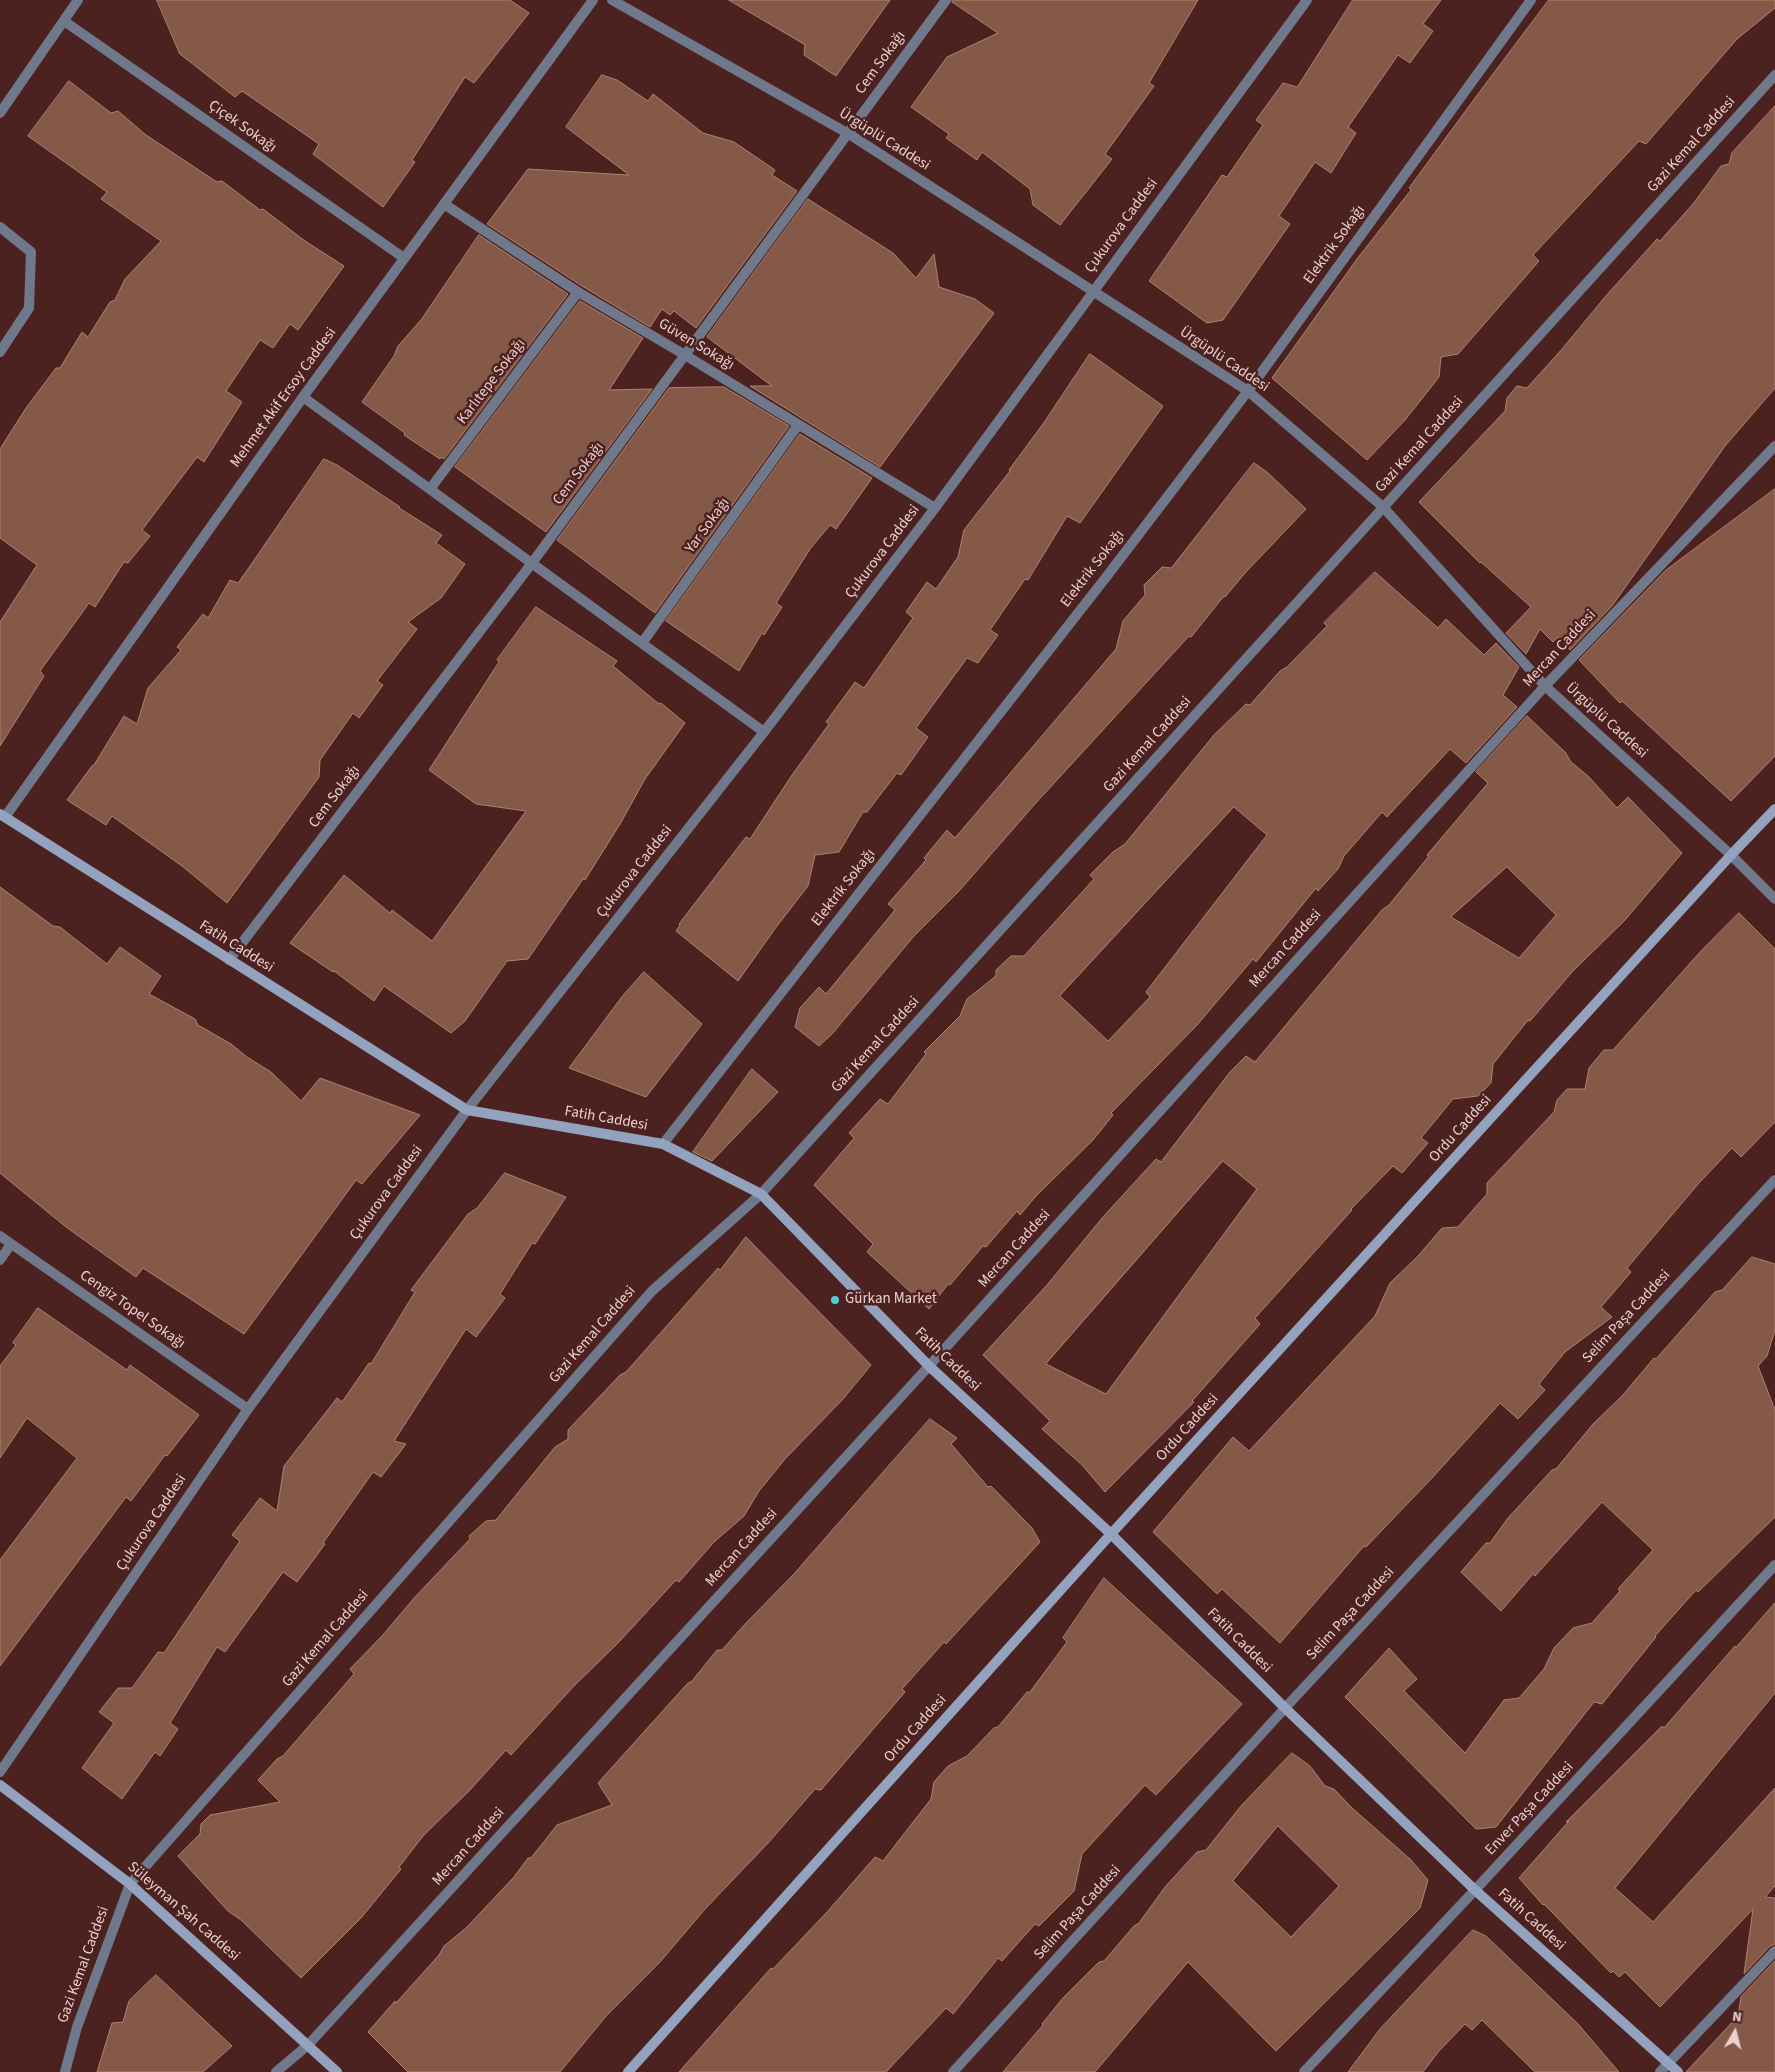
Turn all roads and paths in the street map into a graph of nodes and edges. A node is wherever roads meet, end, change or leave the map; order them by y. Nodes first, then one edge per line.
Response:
1 (78, 0) edge
2 (593, 0) edge
3 (612, 0) edge
4 (946, 0) edge
5 (1307, 0) edge
6 (1530, 0) edge
7 (64, 21) junction
8 (1775, 75) edge
9 (0, 113) edge
10 (848, 134) junction
11 (444, 204) junction
12 (0, 226) edge
13 (404, 258) junction
14 (1093, 291) junction
15 (578, 292) junction
16 (0, 352) edge
17 (685, 355) junction
18 (1248, 392) junction
19 (303, 397) junction
20 (798, 425) junction
21 (1775, 446) edge
22 (430, 489) junction
23 (1383, 507) junction
24 (935, 508) junction
25 (532, 563) junction
26 (642, 643) junction
27 (1545, 686) junction
28 (764, 732) junction
29 (1775, 809) edge
30 (2, 816) edge
31 (1731, 855) junction
32 (1775, 898) edge
33 (229, 960) junction
34 (468, 1110) junction
35 (663, 1144) junction
36 (1775, 1180) edge
37 (761, 1194) junction
38 (0, 1236) edge
39 (12, 1244) junction
40 (0, 1260) edge
41 (929, 1366) junction
42 (248, 1409) junction
43 (1111, 1534) junction
44 (1775, 1565) edge
45 (1285, 1708) junction
46 (0, 1772) edge
47 (0, 1785) edge
48 (130, 1884) junction
49 (1476, 1890) junction
50 (1775, 1951) edge
51 (308, 2044) junction
52 (1669, 2063) junction
53 (65, 2072) edge
54 (276, 2072) edge
55 (337, 2072) edge
56 (628, 2072) edge
57 (953, 2072) edge
58 (1304, 2072) edge
59 (1660, 2072) edge
60 (1678, 2072) edge

1 - 7 street
2 - 11 street, Mehmet Akif Ersoy Caddesi
3 - 10 street, Ürgüplü Caddesi
4 - 10 street, Cem Sokağı
5 - 14 street, Çukurova Caddesi
6 - 18 street, Elektrik Sokağı
7 - 9 street
7 - 13 street, Çiçek Sokağı
8 - 23 street, Gazi Kemal Caddesi
10 - 14 street, Ürgüplü Caddesi
10 - 17 street, Cem Sokağı
11 - 13 street, Mehmet Akif Ersoy Caddesi
11 - 15 street, Güven Sokağı
12 - 16 street
13 - 19 street, Mehmet Akif Ersoy Caddesi
14 - 18 street, Ürgüplü Caddesi
14 - 24 street, Çukurova Caddesi
15 - 17 street, Güven Sokağı
15 - 22 street, Karlıtepe Sokağı
17 - 20 street, Güven Sokağı
17 - 25 street, Cem Sokağı
18 - 23 street, Ürgüplü Caddesi
18 - 35 street, Elektrik Sokağı
19 - 22 street
19 - 30 street, Mehmet Akif Ersoy Caddesi
20 - 24 street, Güven Sokağı
20 - 26 street, Yar Sokağı
21 - 27 street, Mercan Caddesi
22 - 25 street
23 - 27 street, Ürgüplü Caddesi
23 - 37 street, Gazi Kemal Caddesi
24 - 28 street, Çukurova Caddesi
25 - 26 street
25 - 33 street, Cem Sokağı
26 - 28 street
27 - 31 street, Ürgüplü Caddesi
27 - 41 street, Mercan Caddesi
28 - 34 street, Çukurova Caddesi
29 - 31 street, Ordu Caddesi
30 - 33 street, Fatih Caddesi
31 - 32 street, Ürgüplü Caddesi
31 - 43 street, Ordu Caddesi
33 - 34 street, Fatih Caddesi
34 - 35 street, Fatih Caddesi
34 - 42 street, Çukurova Caddesi
35 - 37 street, Fatih Caddesi
36 - 45 street, Selim Paşa Caddesi
37 - 41 street, Fatih Caddesi
37 - 48 street, Gazi Kemal Caddesi
38 - 39 street, Cengiz Topel Sokağı
39 - 40 street
39 - 42 street, Cengiz Topel Sokağı
41 - 43 street, Fatih Caddesi
41 - 51 street, Mercan Caddesi
42 - 46 street, Çukurova Caddesi
43 - 45 street, Fatih Caddesi
43 - 56 street, Ordu Caddesi
44 - 49 street, Enver Paşa Caddesi
45 - 49 street, Fatih Caddesi
45 - 57 street, Selim Paşa Caddesi
47 - 48 street, Süleyman Şah Caddesi
48 - 51 street, Süleyman Şah Caddesi
48 - 53 street, Gazi Kemal Caddesi
49 - 52 street, Fatih Caddesi
49 - 58 street, Enver Paşa Caddesi
50 - 52 street
51 - 54 street, Mercan Caddesi
51 - 55 street, Süleyman Şah Caddesi
52 - 59 street
52 - 60 street, Fatih Caddesi

